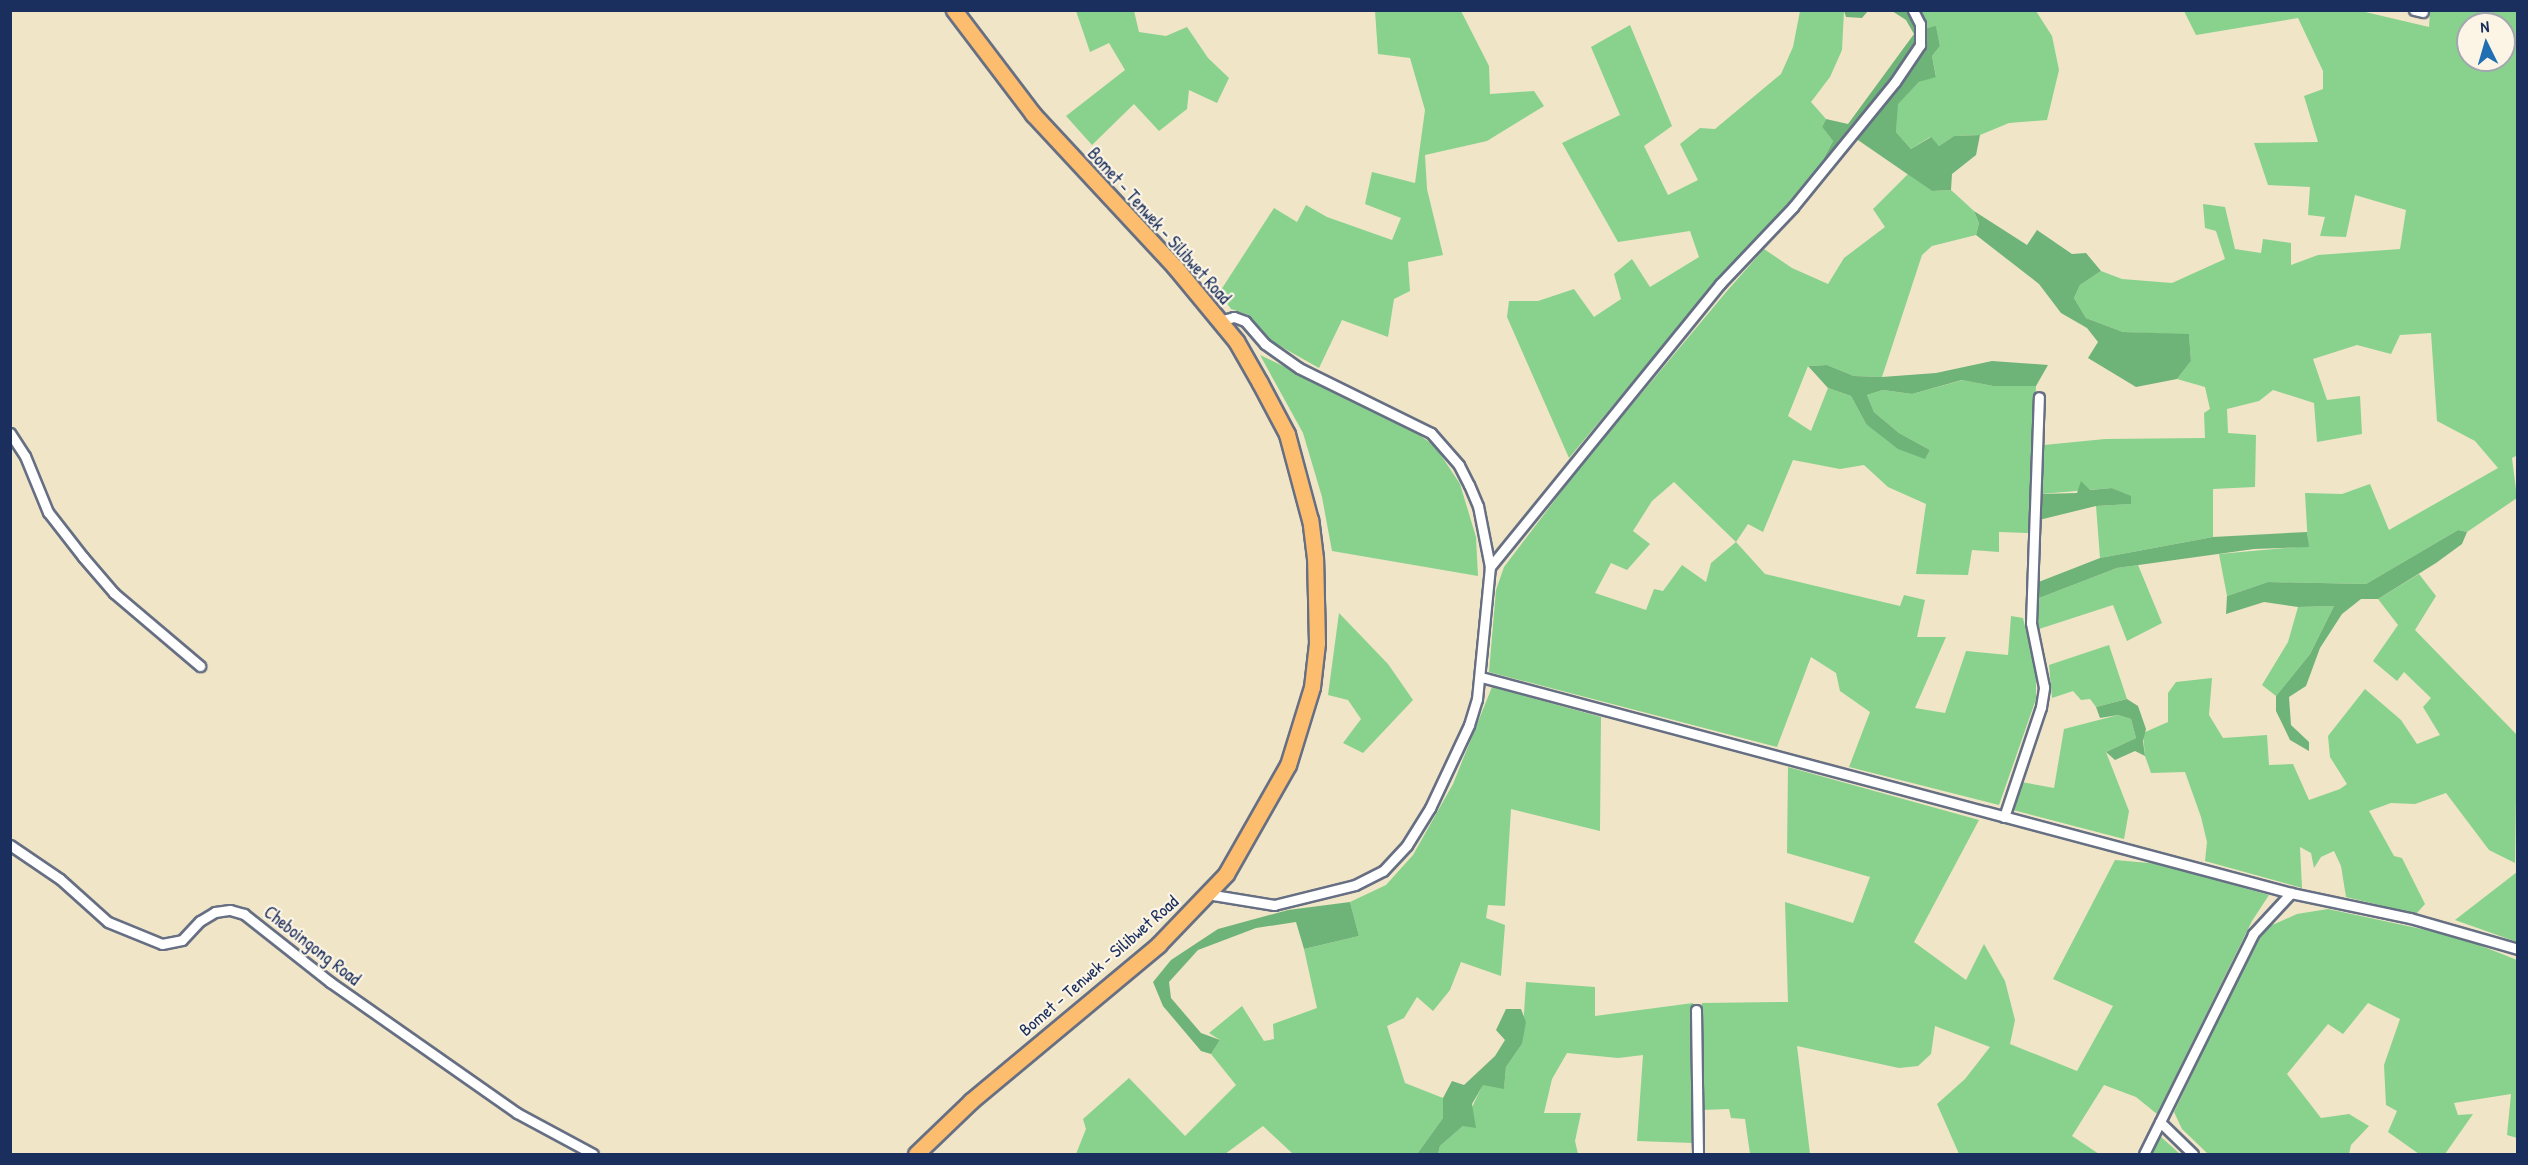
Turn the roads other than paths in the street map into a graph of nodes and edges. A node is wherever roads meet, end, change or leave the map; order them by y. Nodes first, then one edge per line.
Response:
1 (954, 10) edge
2 (1913, 10) edge
3 (1219, 321) junction
4 (2040, 397) dead end
5 (10, 433) edge
6 (1490, 567) junction
7 (200, 666) dead end
8 (1481, 677) junction
9 (2004, 817) junction
10 (10, 844) edge
11 (2291, 893) junction
12 (1207, 894) junction
13 (2517, 949) edge
14 (1696, 1010) dead end
15 (2160, 1122) junction
16 (593, 1155) edge
17 (916, 1155) edge
18 (1698, 1155) edge
19 (2144, 1155) edge
20 (2193, 1155) edge

1 - 3 main road, Bomet - Tenwek - Silibwet Road
2 - 6 street
3 - 6 street
3 - 12 main road, Bomet - Tenwek - Silibwet Road
4 - 9 street
5 - 7 street
6 - 8 street
8 - 9 street
8 - 12 street
9 - 11 street
10 - 16 street, Cheboingong Road
11 - 13 street
11 - 15 street
12 - 17 main road, Bomet - Tenwek - Silibwet Road
14 - 18 street
15 - 19 street
15 - 20 street

